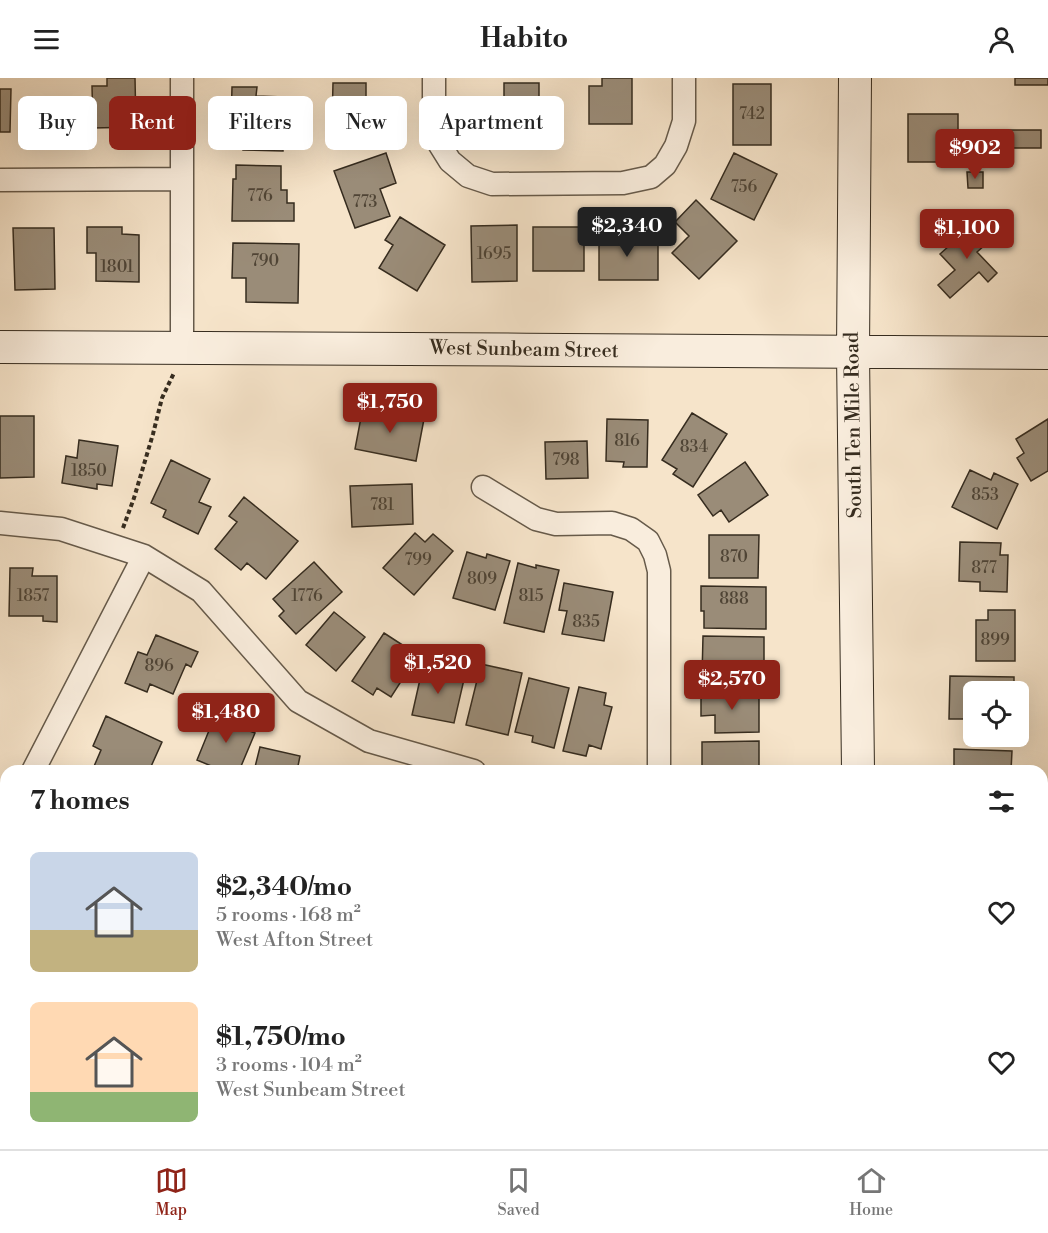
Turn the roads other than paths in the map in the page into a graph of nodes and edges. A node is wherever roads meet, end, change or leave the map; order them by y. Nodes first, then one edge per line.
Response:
1 (182, 78) edge
2 (435, 78) edge
3 (684, 78) edge
4 (855, 78) edge
5 (182, 179) junction
6 (0, 180) edge
7 (0, 347) edge
8 (853, 353) junction
9 (1048, 353) edge
10 (178, 357) junction
11 (483, 487) dead end
12 (0, 523) edge
13 (144, 556) junction
14 (36, 765) edge
15 (453, 765) edge
16 (659, 765) edge
17 (858, 765) edge

1 - 5 street
2 - 3 street
4 - 8 street, South Ten Mile Road
5 - 6 street
5 - 10 street
7 - 10 street, West Sunbeam Street
8 - 9 street, West Sunbeam Street
8 - 10 street, West Sunbeam Street
8 - 17 street, South Ten Mile Road
11 - 16 street
12 - 13 street
13 - 14 street
13 - 15 street

